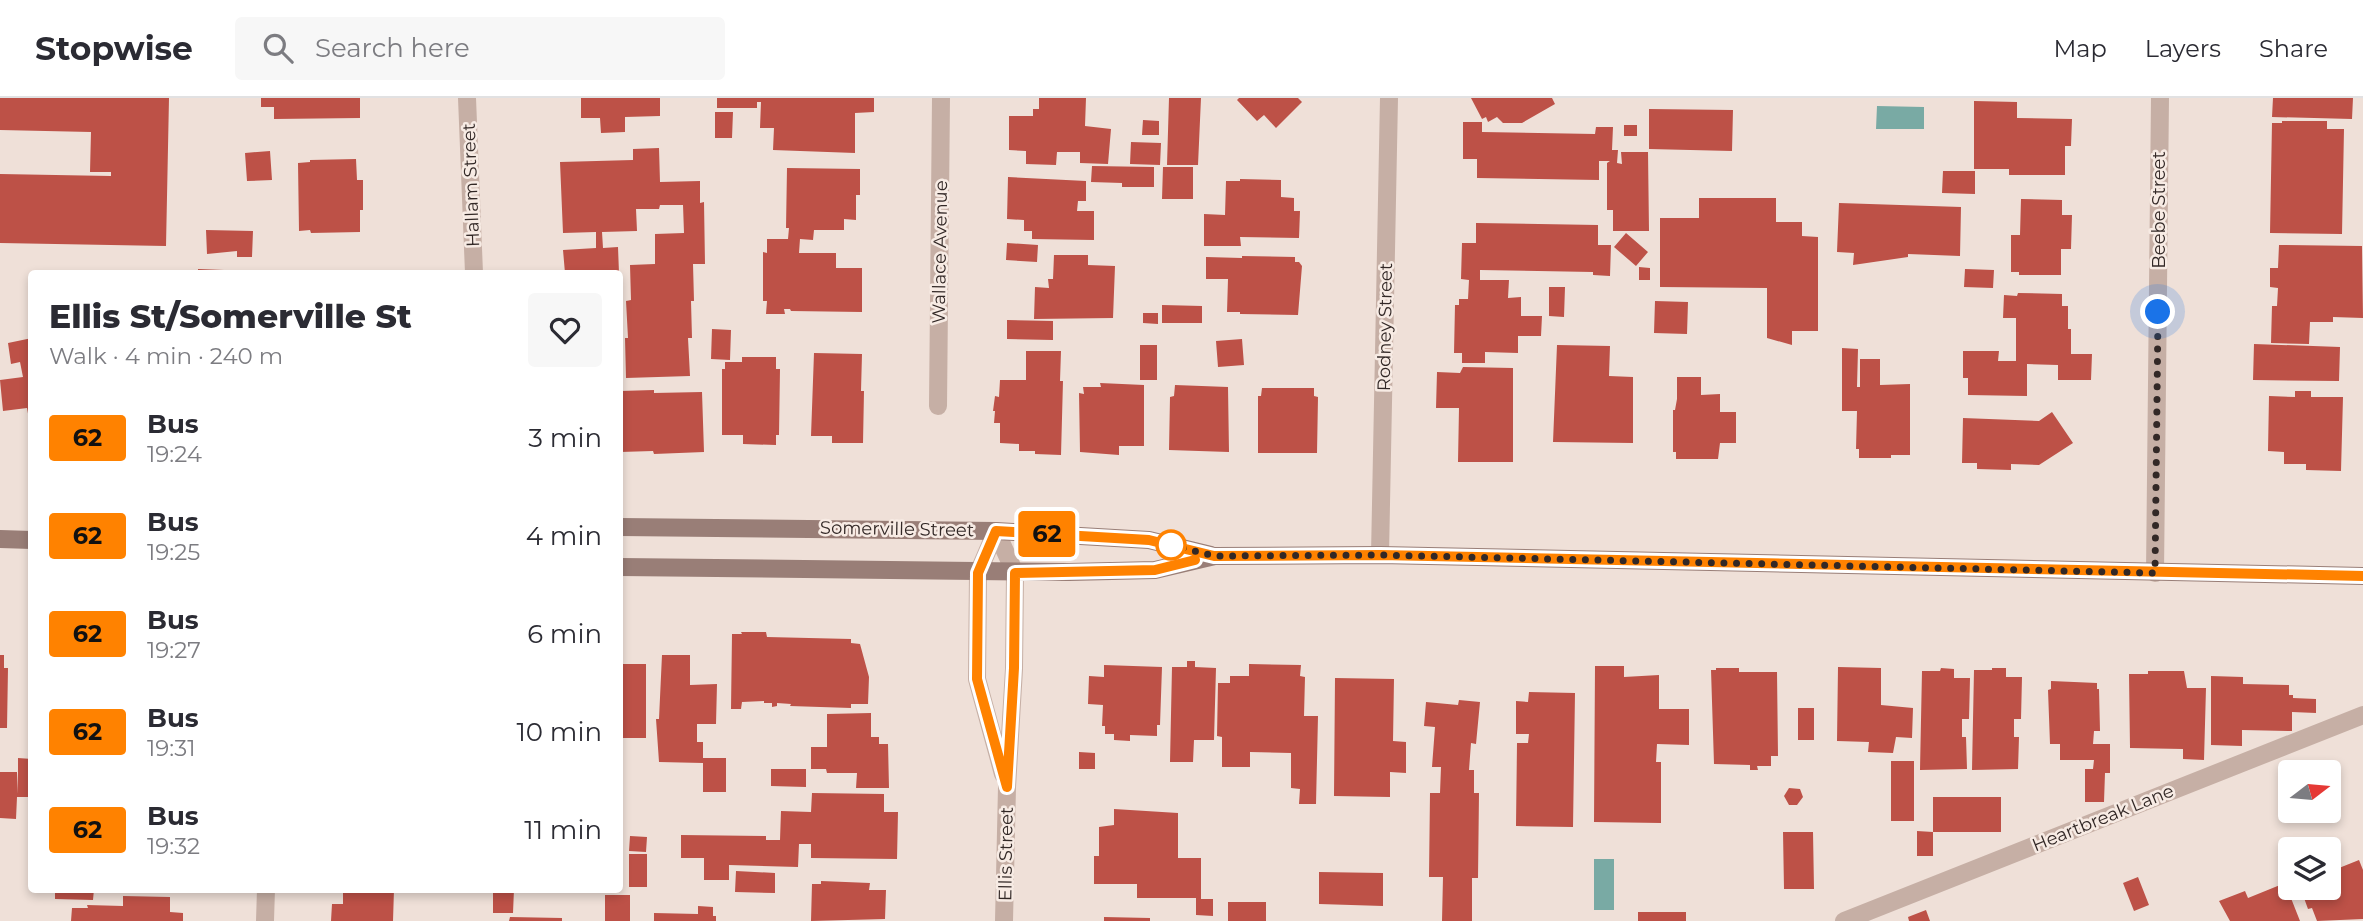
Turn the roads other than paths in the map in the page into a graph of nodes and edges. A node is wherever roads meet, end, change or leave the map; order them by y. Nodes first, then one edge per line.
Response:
1 (467, 98) edge
2 (942, 98) edge
3 (1389, 98) edge
4 (2160, 98) edge
5 (474, 270) edge
6 (938, 406) dead end
7 (623, 527) edge
8 (996, 531) junction
9 (0, 539) edge
10 (28, 540) edge
11 (1380, 555) junction
12 (1214, 556) junction
13 (623, 567) edge
14 (978, 573) junction
15 (1015, 573) junction
16 (2155, 573) junction
17 (2363, 576) edge
18 (2363, 715) edge
19 (1007, 787) junction
20 (266, 893) edge
21 (265, 921) edge
22 (1004, 921) edge
23 (1844, 921) edge

1 - 5 street, Hallam Street
2 - 6 street, Wallace Avenue
3 - 11 street, Rodney Street
4 - 16 street, Beebe Street
7 - 8 street, Somerville Street
8 - 12 street, Somerville Street
8 - 14 street, Ellis Street
8 - 15 street, Ellis Street
9 - 10 street
11 - 12 street, Somerville Street
11 - 16 street, Somerville Street
12 - 15 street, Somerville Street
13 - 14 street, Somerville Street
14 - 15 street, Somerville Street
14 - 19 street, Ellis Street
15 - 19 street, Ellis Street
16 - 17 street, Somerville Street
18 - 23 street, Heartbreak Lane
19 - 22 street, Ellis Street
20 - 21 street

